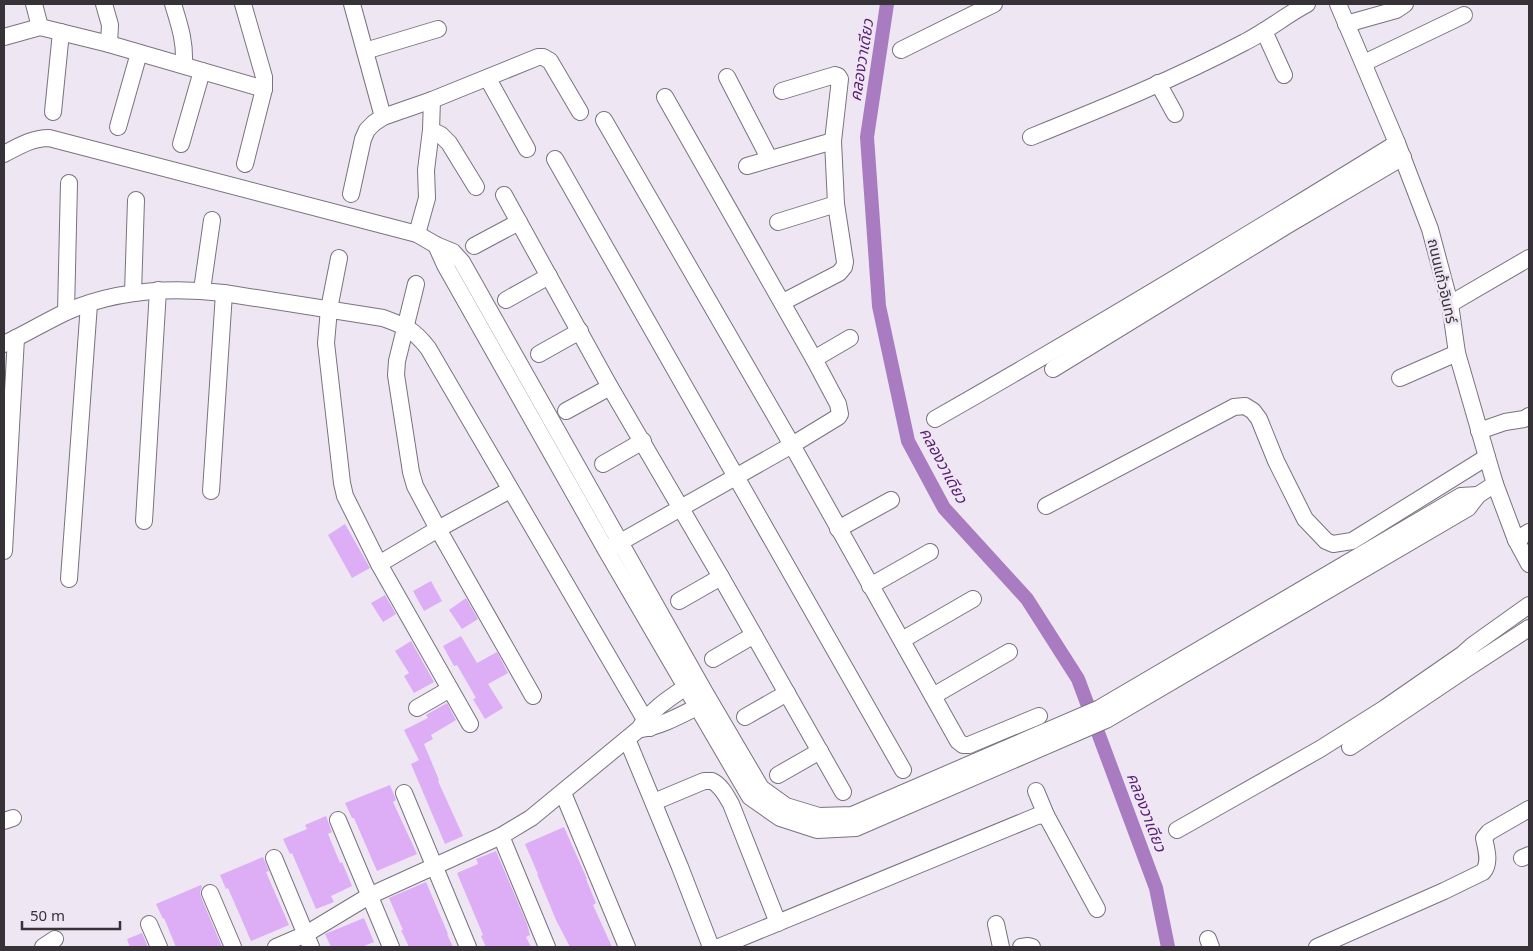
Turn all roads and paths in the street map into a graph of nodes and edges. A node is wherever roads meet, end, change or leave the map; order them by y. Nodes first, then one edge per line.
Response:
1 (34, 4) edge
2 (104, 4) edge
3 (173, 4) edge
4 (243, 4) edge
5 (352, 4) edge
6 (994, 4) edge
7 (1307, 4) edge
8 (1338, 4) edge
9 (1405, 4) edge
10 (1464, 15) dead end
11 (1346, 24) junction
12 (40, 27) junction
13 (438, 28) dead end
14 (1264, 31) junction
15 (61, 32) junction
16 (4, 37) edge
17 (109, 44) junction
18 (901, 50) dead end
19 (366, 51) junction
20 (139, 53) junction
21 (1364, 63) junction
22 (184, 65) junction
23 (202, 71) junction
24 (1284, 75) dead end
25 (727, 77) dead end
26 (488, 79) junction
27 (1158, 83) junction
28 (264, 89) junction
29 (782, 91) dead end
30 (665, 97) dead end
31 (432, 100) junction
32 (53, 112) dead end
33 (580, 112) dead end
34 (1175, 114) dead end
35 (383, 117) junction
36 (604, 120) dead end
37 (118, 127) dead end
38 (431, 130) junction
39 (1031, 136) dead end
40 (833, 141) junction
41 (182, 144) dead end
42 (527, 149) dead end
43 (1400, 150) junction
44 (4, 154) edge
45 (769, 158) junction
46 (555, 159) dead end
47 (245, 164) dead end
48 (747, 166) dead end
49 (69, 183) dead end
50 (476, 187) dead end
51 (351, 194) dead end
52 (504, 195) dead end
53 (136, 200) dead end
54 (836, 204) junction
55 (212, 220) dead end
56 (519, 222) junction
57 (778, 222) dead end
58 (418, 234) junction
59 (474, 246) dead end
60 (339, 258) dead end
61 (1529, 258) edge
62 (549, 276) junction
63 (416, 284) dead end
64 (158, 290) junction
65 (202, 290) junction
66 (133, 292) junction
67 (224, 293) junction
68 (506, 300) dead end
69 (783, 302) junction
70 (89, 304) junction
71 (1450, 304) junction
72 (329, 309) junction
73 (66, 312) junction
74 (405, 326) junction
75 (580, 331) junction
76 (850, 338) dead end
77 (10, 341) edge
78 (1457, 352) junction
79 (539, 354) dead end
80 (814, 359) junction
81 (1053, 369) dead end
82 (1400, 378) dead end
83 (610, 387) junction
84 (566, 411) dead end
85 (1529, 416) edge
86 (935, 419) dead end
87 (1480, 431) junction
88 (643, 441) junction
89 (792, 445) junction
90 (1487, 457) junction
91 (603, 464) dead end
92 (735, 477) junction
93 (1495, 484) junction
94 (510, 490) junction
95 (211, 491) dead end
96 (891, 500) dead end
97 (1046, 506) dead end
98 (681, 508) junction
99 (144, 521) dead end
100 (438, 529) junction
101 (838, 529) junction
102 (1523, 536) edge
103 (613, 546) junction
104 (4, 551) edge
105 (930, 552) dead end
106 (379, 564) junction
107 (1529, 564) edge
108 (721, 577) junction
109 (69, 580) dead end
110 (870, 586) junction
111 (973, 599) dead end
112 (680, 601) dead end
113 (1529, 606) edge
114 (1529, 628) edge
115 (754, 635) junction
116 (902, 640) junction
117 (1009, 652) dead end
118 (713, 659) dead end
119 (450, 689) junction
120 (787, 693) junction
121 (695, 695) junction
122 (533, 696) dead end
123 (933, 696) junction
124 (417, 708) dead end
125 (1039, 716) dead end
126 (745, 717) dead end
127 (470, 724) dead end
128 (640, 729) junction
129 (1350, 747) dead end
130 (820, 751) junction
131 (903, 770) dead end
132 (778, 775) dead end
133 (1036, 791) dead end
134 (843, 792) dead end
135 (404, 793) dead end
136 (562, 793) junction
137 (654, 802) junction
138 (1529, 810) edge
139 (1046, 815) junction
140 (338, 820) dead end
141 (1177, 830) dead end
142 (501, 836) junction
143 (274, 858) dead end
144 (434, 865) junction
145 (210, 893) dead end
146 (369, 896) junction
147 (1097, 909) dead end
148 (778, 923) junction
149 (149, 924) dead end
150 (996, 924) dead end
151 (309, 940) edge
152 (159, 947) edge
153 (233, 947) edge
154 (276, 947) edge
155 (391, 947) edge
156 (468, 947) edge
157 (547, 947) edge
158 (627, 947) edge
159 (711, 947) edge
160 (719, 947) edge
161 (1001, 947) edge
162 (1021, 947) edge
163 (1032, 947) edge
164 (1317, 947) edge

1 - 12 street
2 - 17 street
3 - 22 street
4 - 28 street
5 - 19 street
6 - 18 street
7 - 14 street
8 - 11 street, ถนนแก้วอินทร์
9 - 11 street
10 - 21 street
11 - 21 street, ถนนแก้วอินทร์
12 - 15 street
12 - 16 street
13 - 19 street
14 - 24 street
14 - 27 street
15 - 17 street
15 - 32 street
17 - 20 street
19 - 35 street
20 - 22 street
20 - 37 street
21 - 43 street, ถนนแก้วอินทร์
22 - 23 street
23 - 28 street
23 - 41 street
25 - 45 street
26 - 31 street
26 - 33 street
26 - 42 street
27 - 34 street
27 - 39 street
28 - 47 street
29 - 40 street
30 - 69 street
31 - 35 street
31 - 38 street
35 - 51 street
36 - 89 street
38 - 50 street
38 - 58 street
40 - 45 street
40 - 54 street
43 - 71 street, ถนนแก้วอินทร์
43 - 81 street
43 - 86 street
44 - 58 street
45 - 48 street
46 - 92 street
49 - 73 street
52 - 56 street
53 - 66 street
54 - 57 street
54 - 69 street
55 - 65 street
56 - 59 street
56 - 62 street
58 - 103 street
60 - 72 street
61 - 71 street
62 - 68 street
62 - 75 street
63 - 74 street
64 - 65 street
64 - 66 street
64 - 99 street
65 - 67 street
66 - 70 street
67 - 72 street
67 - 95 street
69 - 80 street
70 - 73 street
70 - 109 street
71 - 78 street, ถนนแก้วอินทร์
72 - 74 street
72 - 106 street
73 - 77 street
74 - 94 street
74 - 100 street
75 - 79 street
75 - 83 street
76 - 80 street
77 - 104 street
78 - 82 street
78 - 87 street, ถนนแก้วอินทร์
80 - 89 street
83 - 84 street
83 - 88 street
85 - 87 street
87 - 90 street, ถนนแก้วอินทร์
88 - 91 street
88 - 98 street
89 - 92 street
89 - 101 street
90 - 93 street, ถนนแก้วอินทร์
90 - 97 street
92 - 98 street
92 - 131 street
93 - 102 street, ถนนแก้วอินทร์
93 - 121 street
94 - 100 street
94 - 128 street
96 - 101 street
98 - 103 street
98 - 108 street
100 - 106 street
100 - 122 street
101 - 110 street
102 - 107 street, ถนนแก้วอินทร์
103 - 121 street
105 - 110 street
106 - 119 street
108 - 112 street
108 - 115 street
110 - 116 street
111 - 116 street
113 - 141 street
114 - 129 street
115 - 118 street
115 - 120 street
116 - 123 street
117 - 123 street
119 - 124 street
119 - 127 street
120 - 126 street
120 - 130 street
121 - 128 street
121 - 128 street
123 - 125 street
128 - 136 street
128 - 137 street
130 - 132 street
130 - 134 street
133 - 139 street
135 - 144 street
136 - 142 street
136 - 158 street
137 - 148 street
137 - 159 street
138 - 164 street
139 - 147 street
139 - 148 street
140 - 146 street
142 - 144 street
142 - 157 street
143 - 151 street
144 - 146 street
144 - 156 street
145 - 153 street
146 - 151 street
146 - 155 street
148 - 160 street
149 - 152 street
150 - 161 street
151 - 154 street
162 - 163 street

